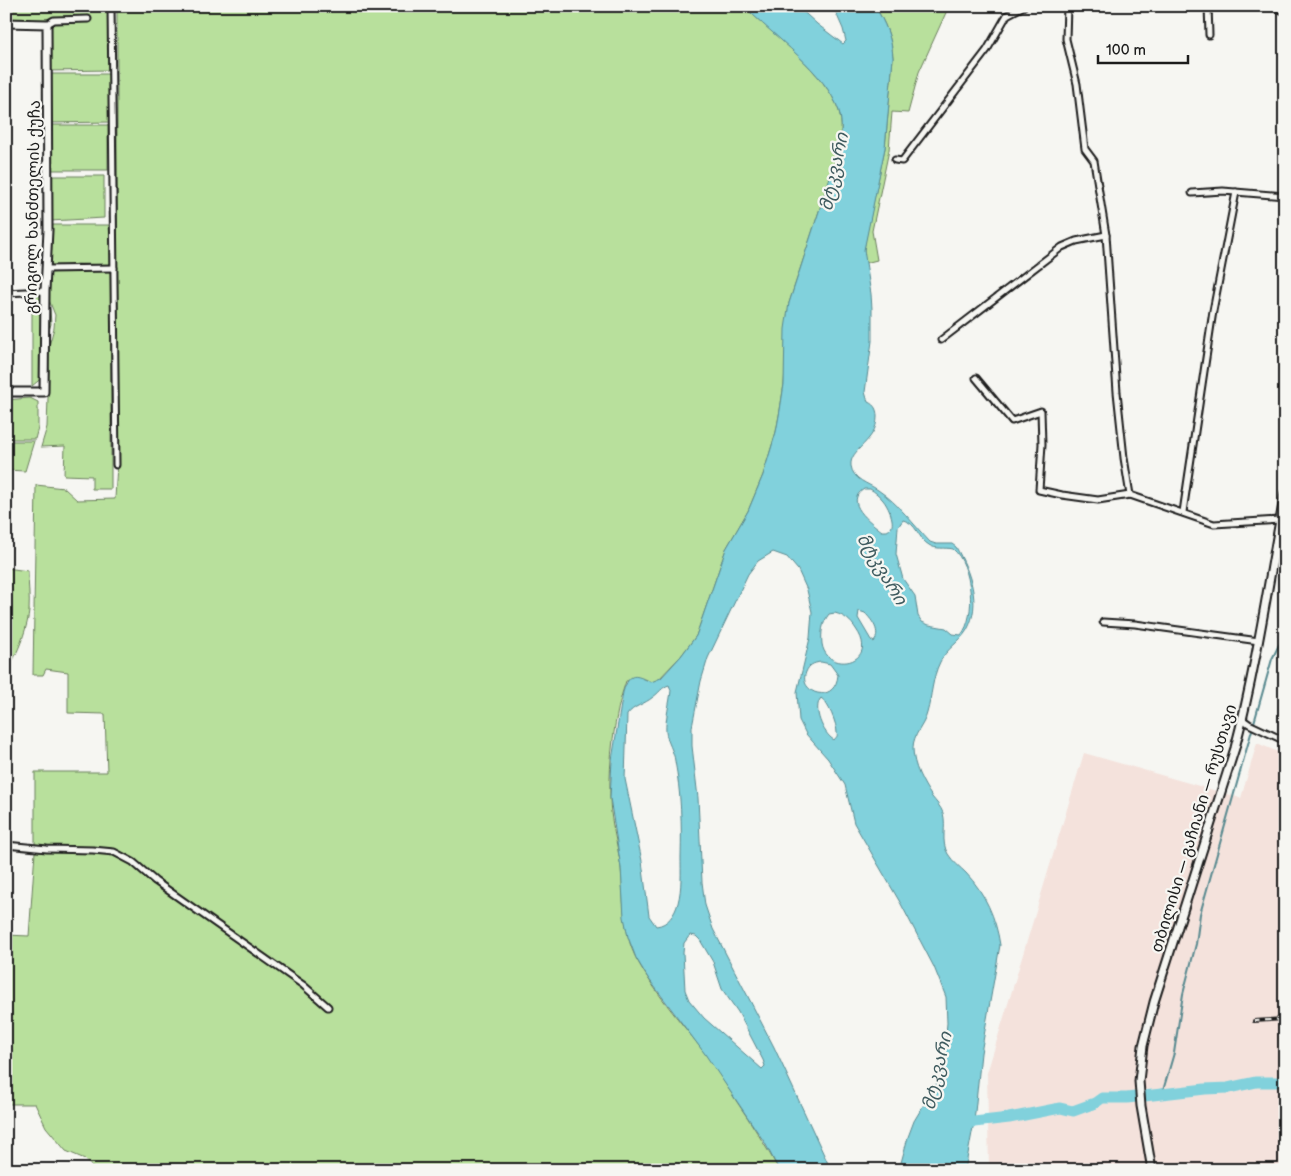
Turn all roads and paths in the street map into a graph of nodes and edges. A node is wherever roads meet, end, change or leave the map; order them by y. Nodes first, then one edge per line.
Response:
1 (111, 6) edge
2 (1024, 6) edge
3 (1067, 6) edge
4 (1208, 6) edge
5 (1274, 6) edge
6 (1285, 12) edge
7 (88, 19) dead end
8 (6, 23) edge
9 (47, 24) junction
10 (1209, 35) dead end
11 (895, 160) dead end
12 (1236, 192) junction
13 (1192, 193) dead end
14 (1285, 196) edge
15 (1106, 235) junction
16 (114, 268) junction
17 (46, 269) junction
18 (45, 291) junction
19 (6, 293) edge
20 (941, 340) dead end
21 (976, 378) dead end
22 (6, 392) edge
23 (116, 465) dead end
24 (1285, 493) edge
25 (1130, 495) junction
26 (1183, 512) junction
27 (1280, 520) junction
28 (1103, 622) dead end
29 (1258, 641) junction
30 (1242, 718) junction
31 (1285, 741) edge
32 (6, 844) edge
33 (328, 1007) dead end
34 (1152, 1170) edge

1 - 16 street
2 - 11 street
3 - 15 street
4 - 10 street
5 - 6 street
7 - 9 street
8 - 9 main road
9 - 17 main road, გრიგოლ ხანძთელის ქუჩა
12 - 13 street
12 - 14 street
12 - 26 street
15 - 20 street
15 - 25 street
16 - 17 street
16 - 23 street
17 - 18 main road, გრიგოლ ხანძთელის ქუჩა
18 - 19 street
18 - 22 main road, გრიგოლ ხანძთელის ქუჩა
21 - 25 street
24 - 27 main road, თბილისი — გაჩიანი — რუსთავი
25 - 26 street
26 - 27 street
27 - 29 main road, თბილისი — გაჩიანი — რუსთავი
28 - 29 street
29 - 30 main road, თბილისი — გაჩიანი — რუსთავი
30 - 31 street
30 - 34 main road, თბილისი — გაჩიანი — რუსთავი
32 - 33 street

